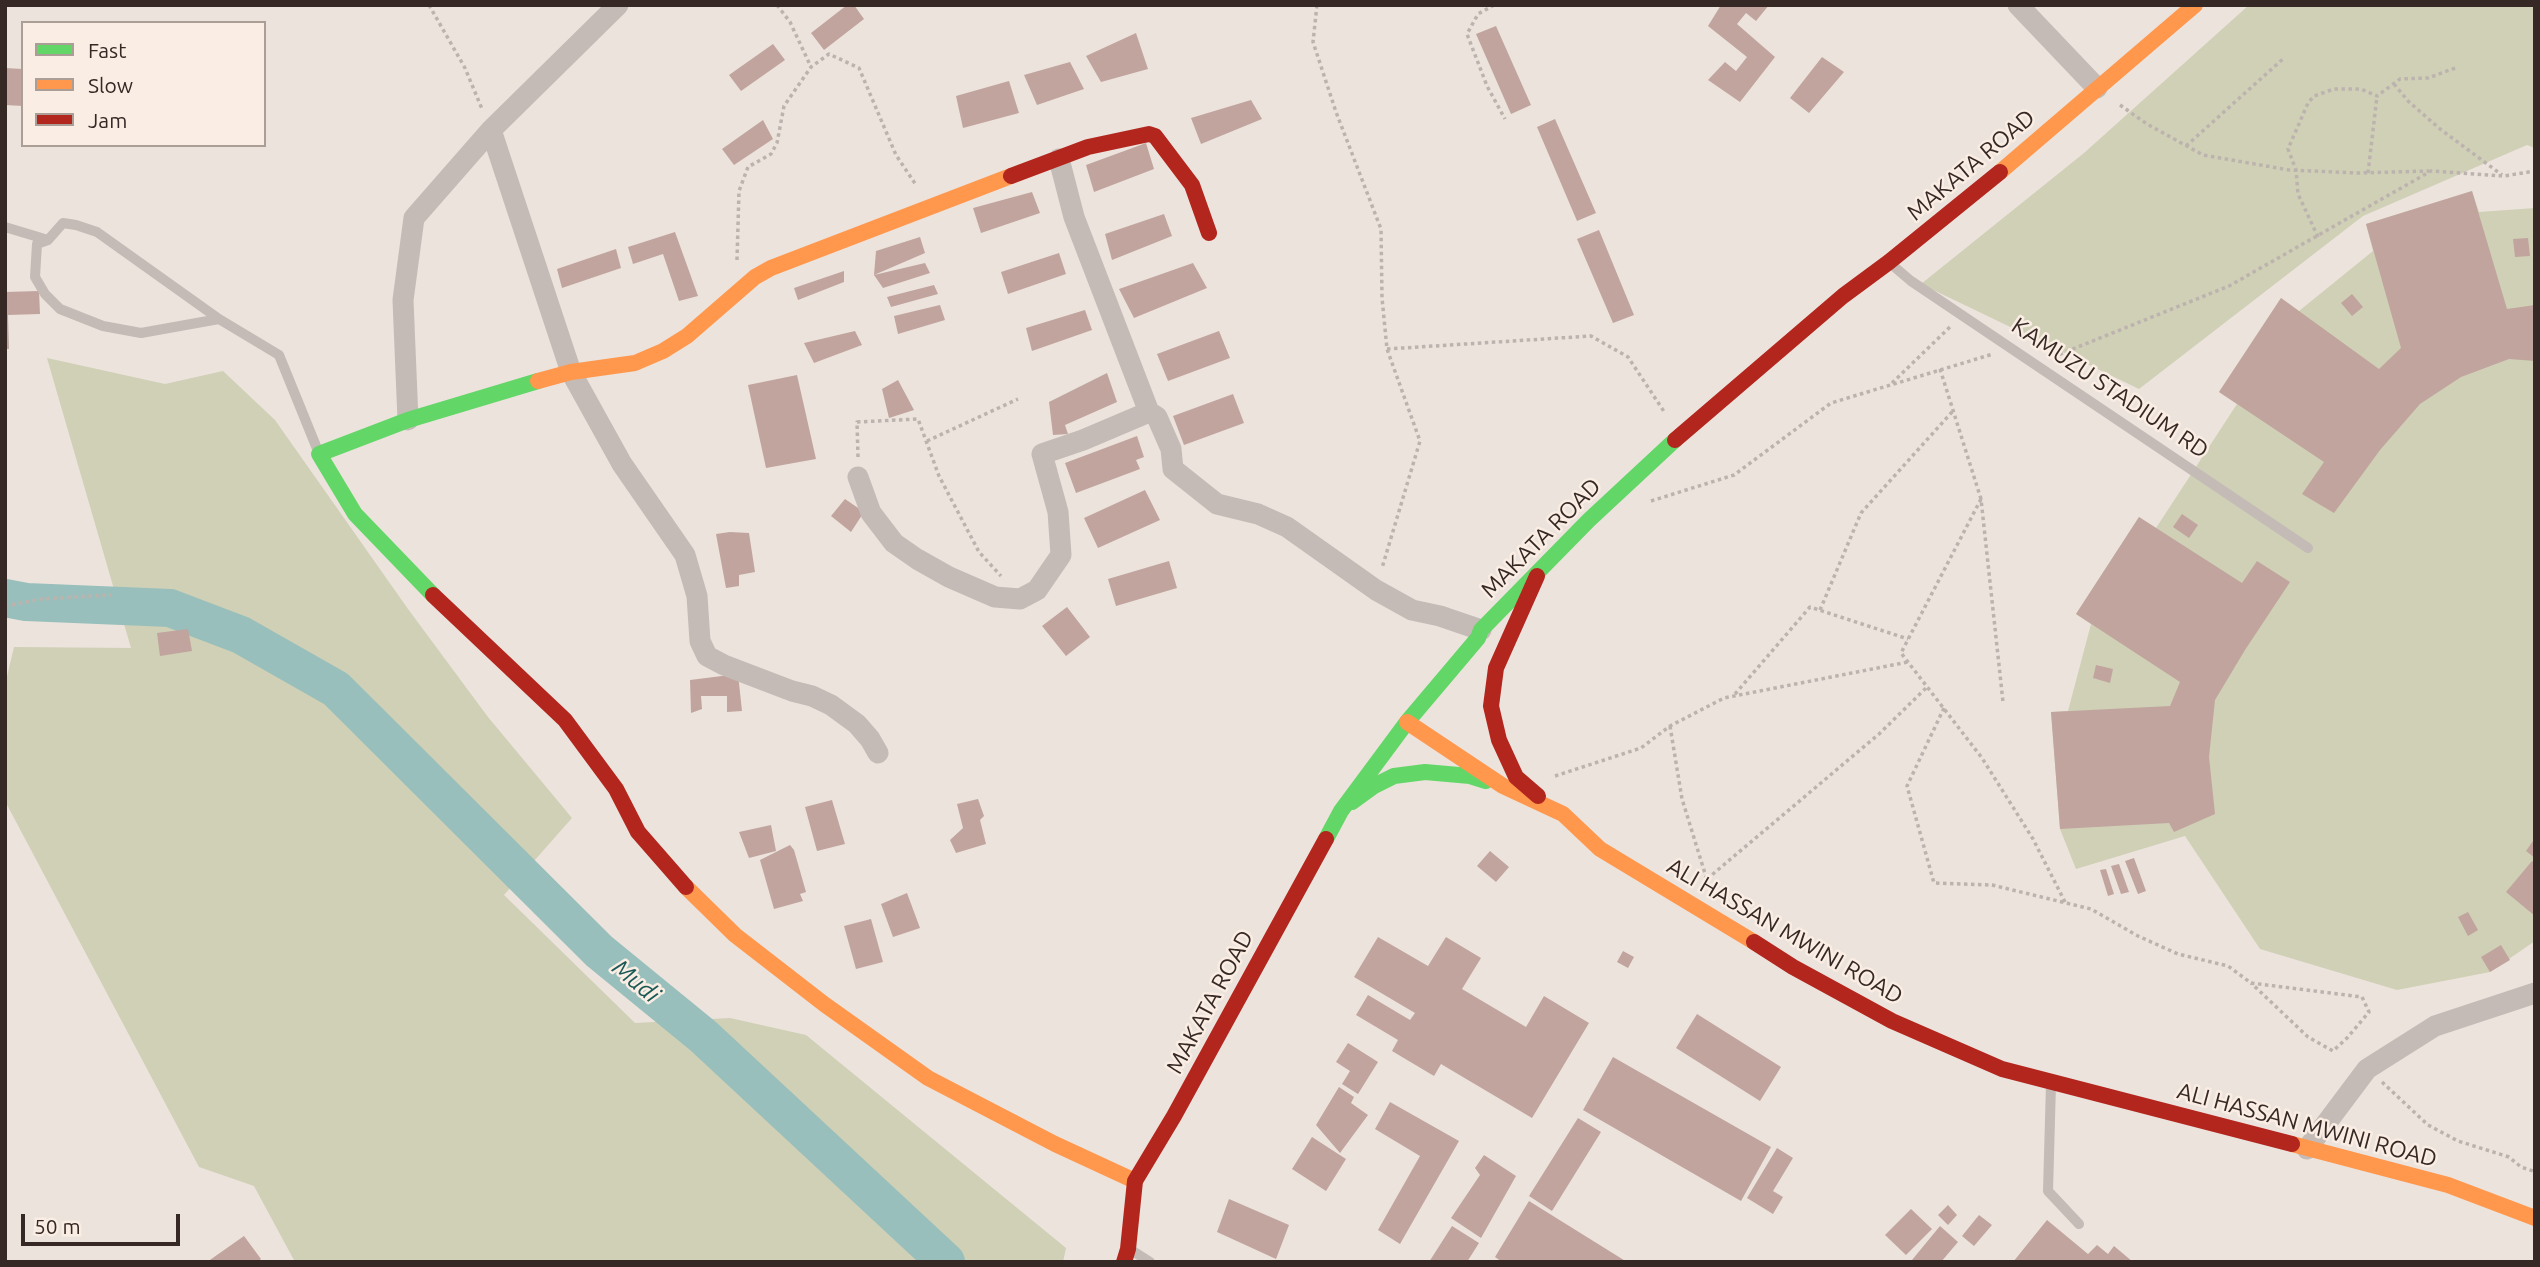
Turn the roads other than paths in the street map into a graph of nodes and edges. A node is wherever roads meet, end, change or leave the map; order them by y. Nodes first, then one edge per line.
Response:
1 (618, 5) edge
2 (2018, 5) edge
3 (2196, 5) edge
4 (2097, 89) junction
5 (491, 130) junction
6 (1059, 159) junction
7 (5, 227) edge
8 (1209, 233) dead end
9 (48, 240) junction
10 (1889, 262) junction
11 (219, 319) junction
12 (571, 372) junction
13 (1149, 412) junction
14 (408, 419) junction
15 (319, 454) junction
16 (858, 477) road end
17 (2308, 548) dead end
18 (1538, 572) junction
19 (1481, 630) junction
20 (1408, 722) junction
21 (878, 753) dead end
22 (1503, 786) junction
23 (1341, 811) junction
24 (1563, 814) junction
25 (2535, 993) edge
26 (2051, 1082) junction
27 (2306, 1149) junction
28 (1135, 1181) junction
29 (2535, 1218) edge
30 (2079, 1224) dead end
31 (1126, 1255) edge
32 (1150, 1262) edge

1 - 5 street
2 - 4 street
3 - 4 main road, MAKATA ROAD
4 - 10 main road, MAKATA ROAD
5 - 12 street
5 - 14 street
6 - 8 main road
6 - 12 main road
6 - 13 street
7 - 9 lane
9 - 11 lane
9 - 11 lane
10 - 17 lane, KAMUZU STADIUM RD
10 - 18 main road, MAKATA ROAD
11 - 15 lane
12 - 14 main road
12 - 21 street
13 - 16 street
13 - 19 street
14 - 15 main road
15 - 28 main road
18 - 19 main road, MAKATA ROAD
18 - 24 main road
19 - 20 main road, MAKATA ROAD
20 - 22 main road, ALI HASSAN MWINI ROAD
20 - 23 main road, MAKATA ROAD
22 - 23 main road
22 - 24 main road, ALI HASSAN MWINI ROAD
23 - 28 main road, MAKATA ROAD
24 - 26 main road, ALI HASSAN MWINI ROAD
25 - 27 street
26 - 27 main road, ALI HASSAN MWINI ROAD
26 - 30 lane
27 - 29 main road, ALI HASSAN MWINI ROAD
28 - 31 main road, MAKATA ROAD
31 - 32 lane

